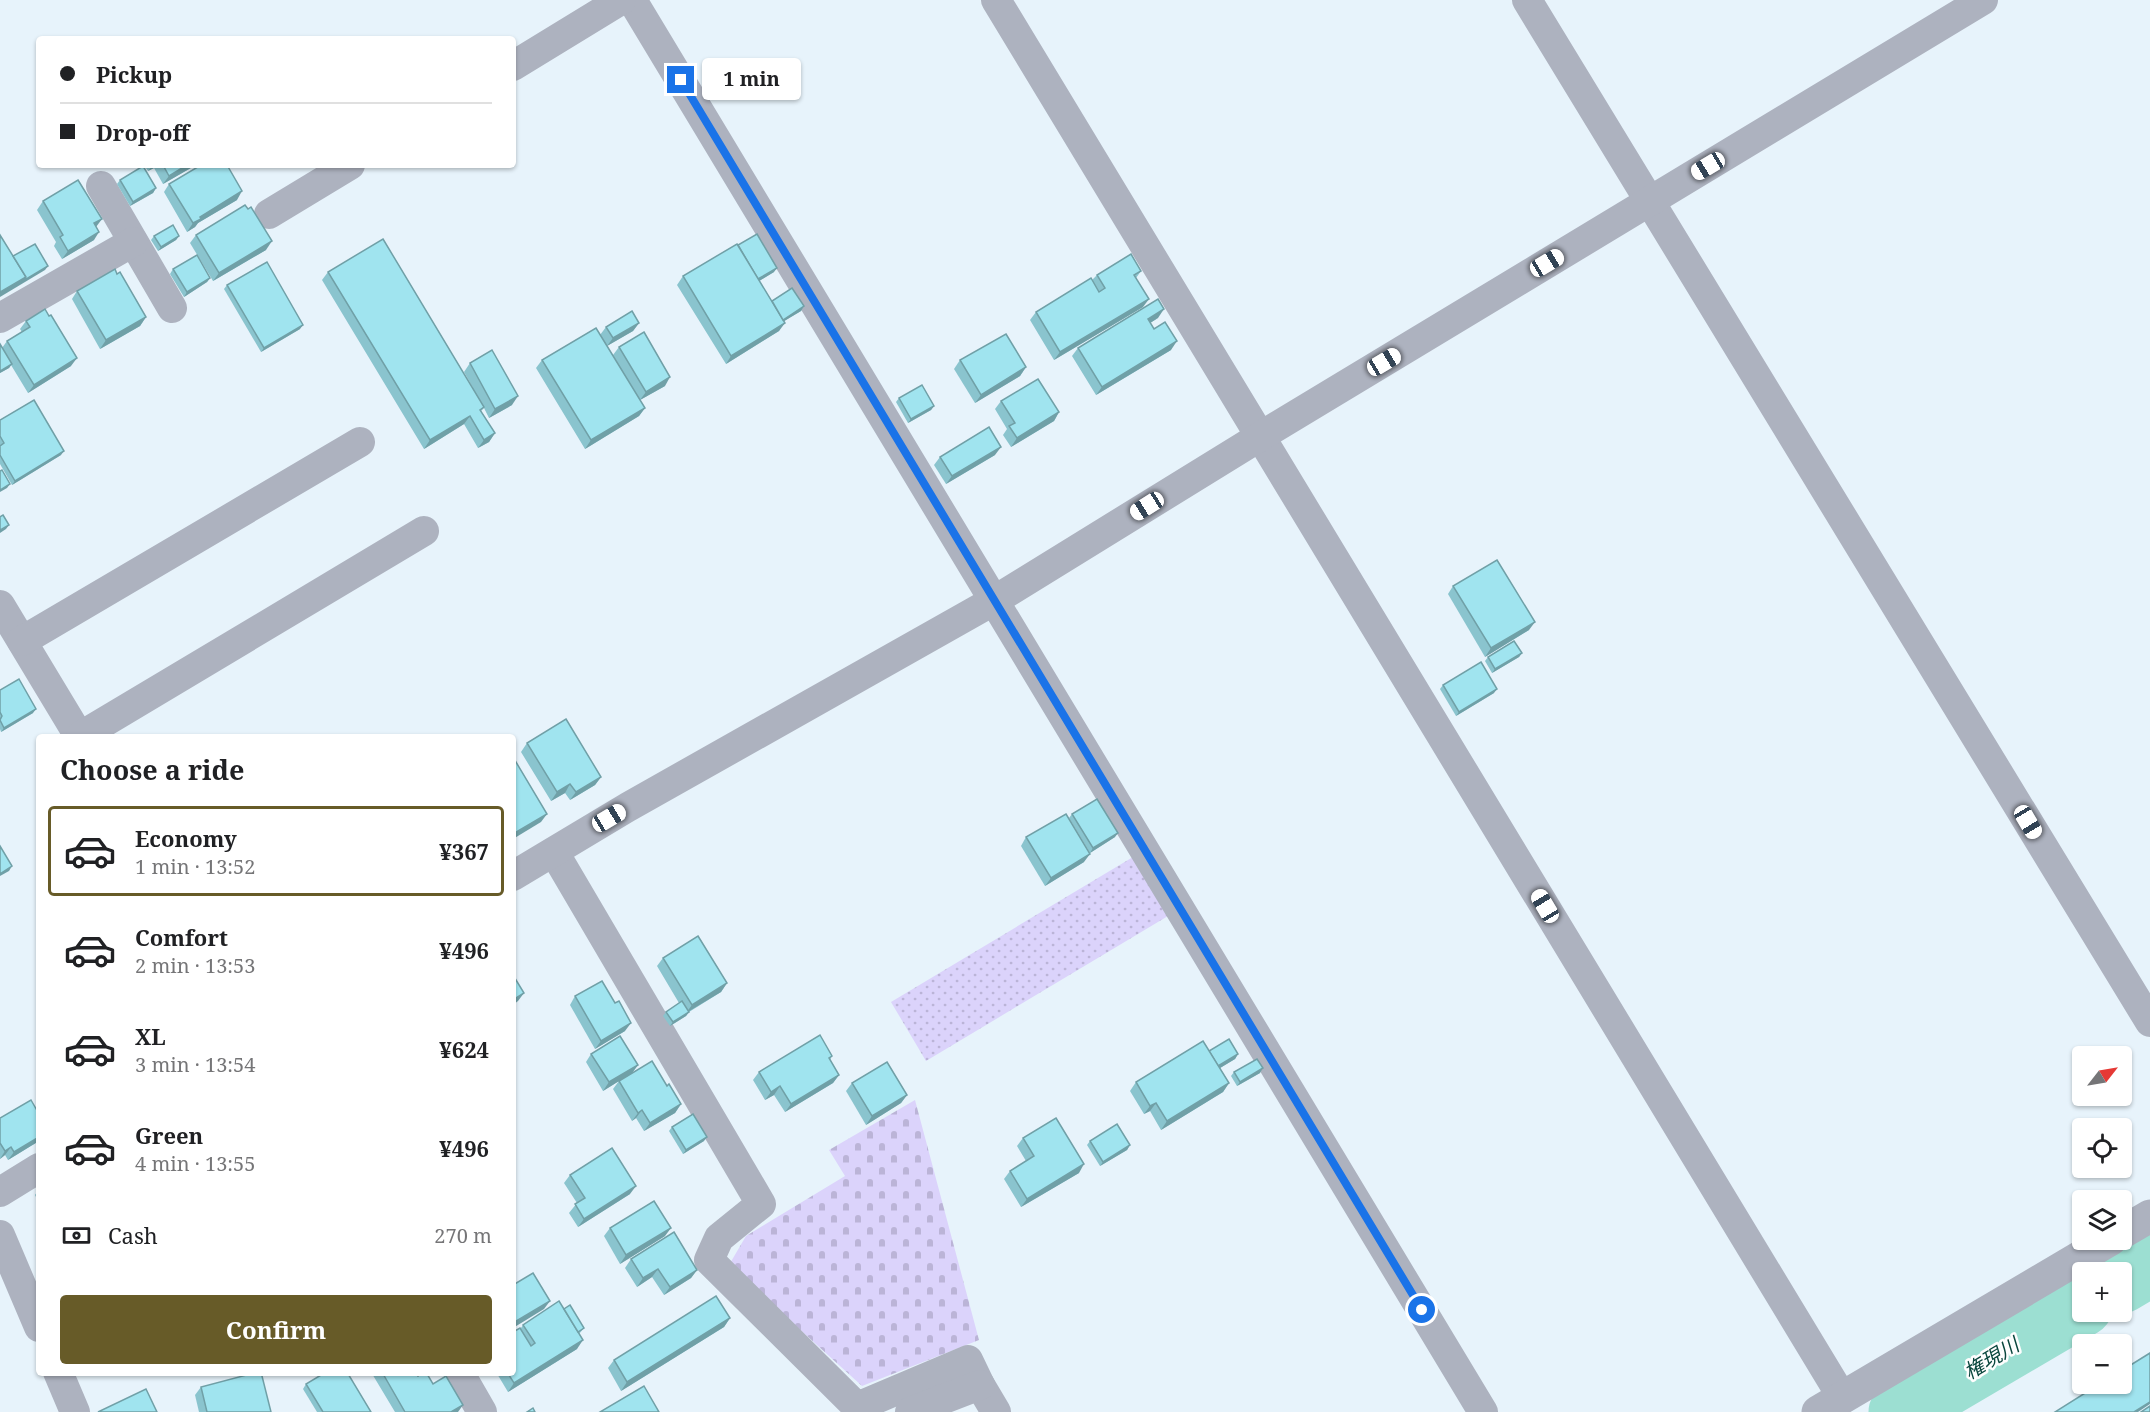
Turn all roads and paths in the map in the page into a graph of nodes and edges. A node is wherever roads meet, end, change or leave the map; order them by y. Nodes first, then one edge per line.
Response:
1 (621, 0) edge
2 (632, 0) edge
3 (996, 0) edge
4 (1527, 0) edge
5 (1983, 0) edge
6 (516, 64) edge
7 (345, 168) edge
8 (101, 186) dead end
9 (1649, 202) junction
10 (268, 214) dead end
11 (133, 242) junction
12 (172, 308) dead end
13 (0, 318) edge
14 (1261, 436) junction
15 (360, 442) dead end
16 (424, 531) dead end
17 (995, 600) junction
18 (0, 604) edge
19 (22, 641) junction
20 (79, 734) edge
21 (83, 734) edge
22 (554, 852) junction
23 (516, 874) edge
24 (2150, 1022) edge
25 (36, 1170) edge
26 (0, 1192) edge
27 (2150, 1216) edge
28 (2132, 1227) edge
29 (0, 1235) edge
30 (2092, 1250) edge
31 (36, 1320) edge
32 (60, 1376) edge
33 (461, 1376) edge
34 (980, 1385) junction
35 (1830, 1405) edge
36 (75, 1412) edge
37 (482, 1412) edge
38 (910, 1412) edge
39 (996, 1412) edge
40 (1483, 1412) edge

1 - 6 street
2 - 17 street
3 - 14 street
4 - 9 street
5 - 9 street
7 - 10 street
8 - 11 street
9 - 14 street
9 - 24 street
11 - 12 street
11 - 13 street
14 - 17 street
14 - 35 street
15 - 19 street
16 - 21 street
17 - 22 street
17 - 40 street
18 - 19 street
19 - 20 street
22 - 23 street
22 - 34 street
25 - 26 street
27 - 28 street
29 - 31 street
30 - 35 street
32 - 36 street
33 - 37 street
34 - 38 street
34 - 39 street

